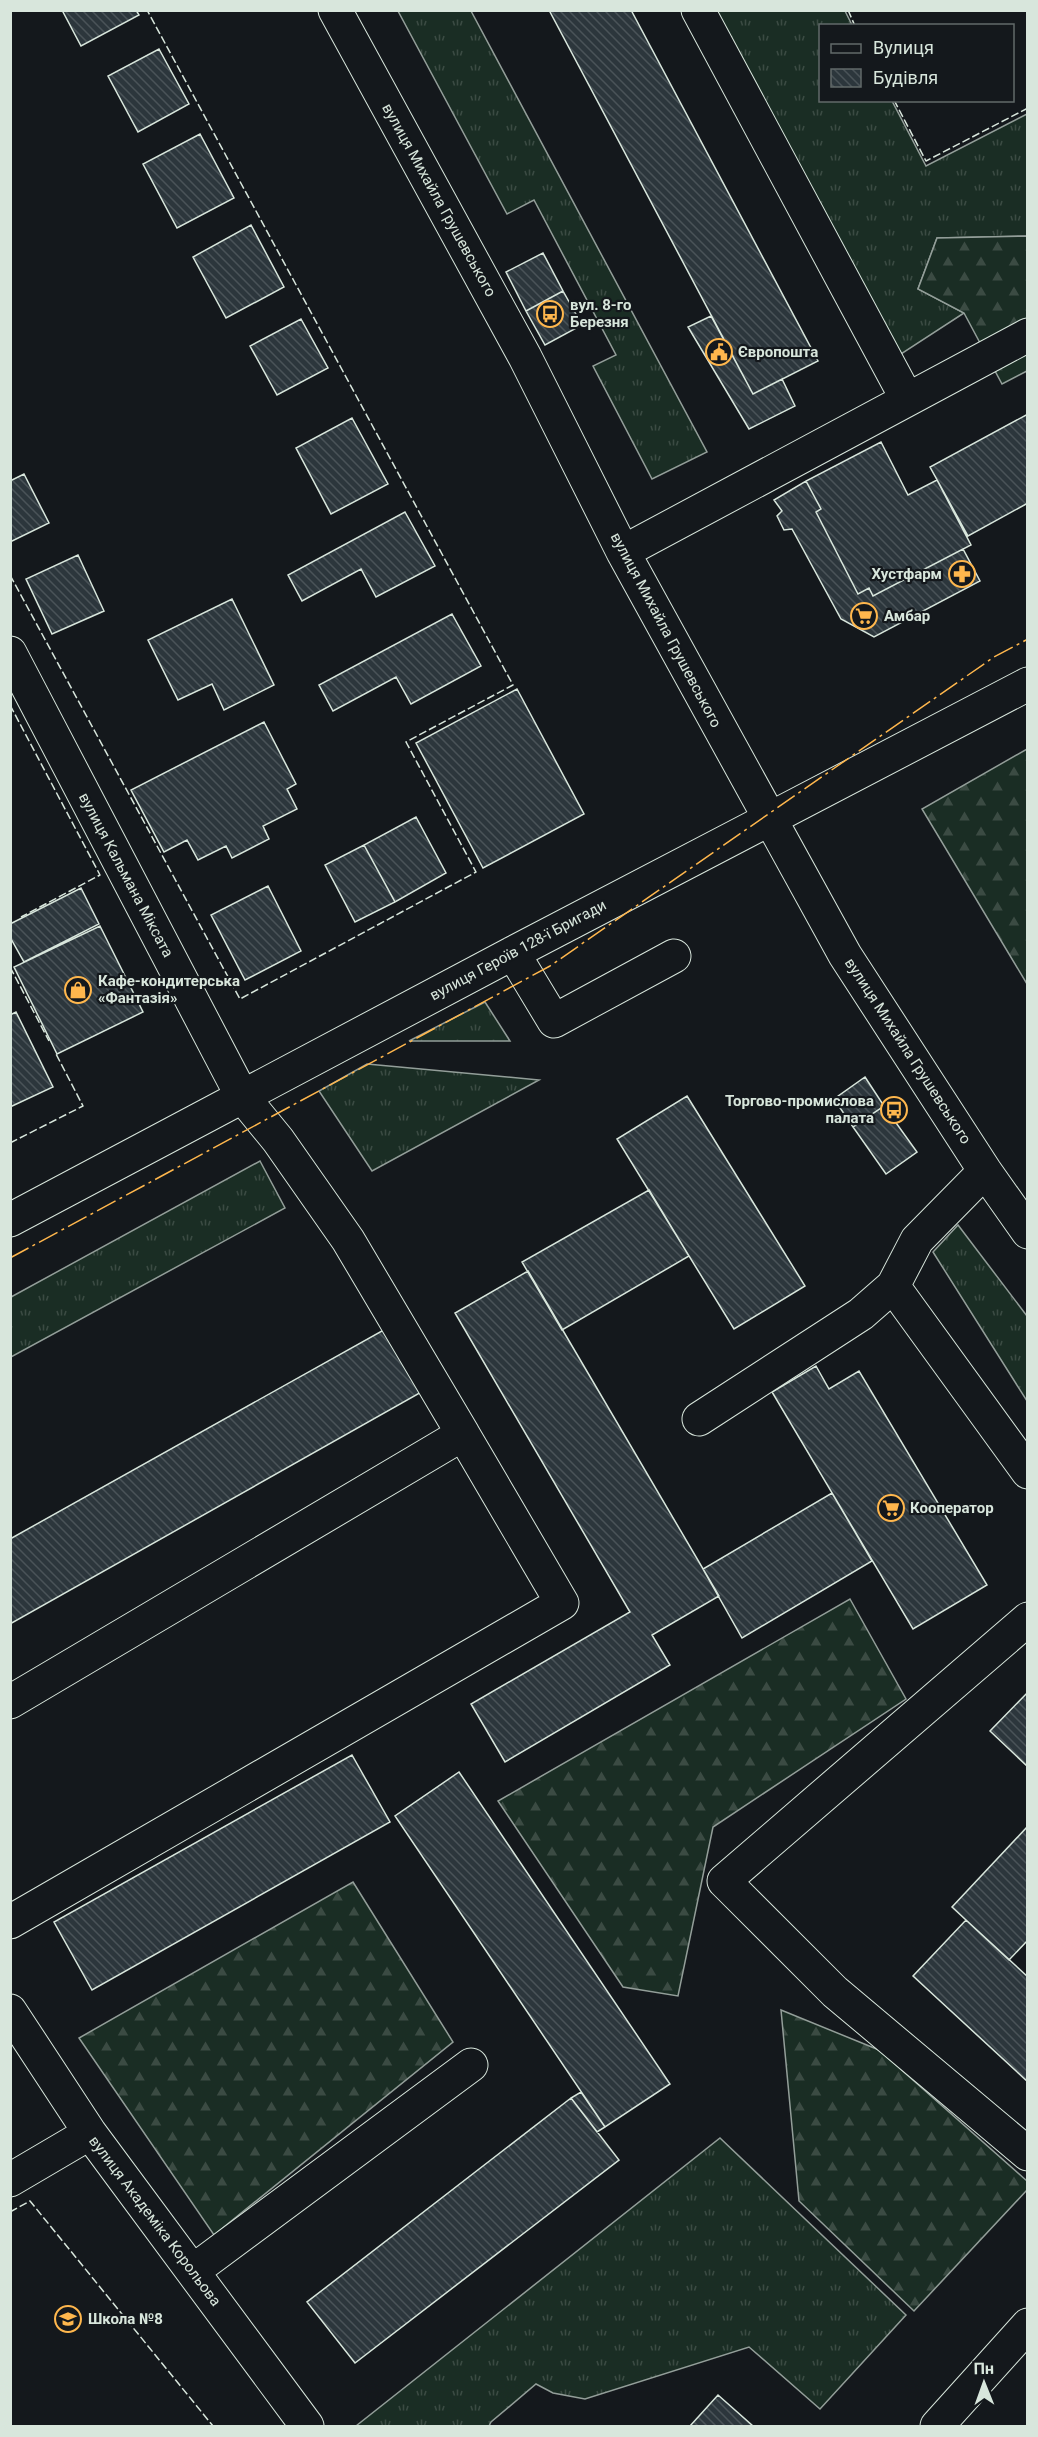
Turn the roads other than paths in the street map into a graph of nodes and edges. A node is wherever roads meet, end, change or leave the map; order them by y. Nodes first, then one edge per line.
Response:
1 (334, 10) edge
2 (698, 10) edge
3 (1028, 335) edge
4 (907, 399) junction
5 (623, 552) junction
6 (10, 653) edge
7 (1028, 684) edge
8 (770, 820) junction
9 (513, 953) junction
10 (674, 956) dead end
11 (242, 1096) junction
12 (985, 1171) junction
13 (10, 1220) edge
14 (1028, 1232) edge
15 (893, 1286) junction
16 (699, 1419) dead end
17 (463, 1434) junction
18 (1028, 1472) edge
19 (1028, 1619) edge
20 (10, 1702) edge
21 (10, 1922) edge
22 (10, 2011) edge
23 (471, 2065) dead end
24 (90, 2133) junction
25 (1028, 2154) edge
26 (10, 2180) edge
27 (193, 2271) junction
28 (1028, 2325) edge
29 (307, 2427) edge
30 (937, 2427) edge

1 - 5 street, вулиця Михайла Грушевського
2 - 4 street
3 - 4 street
4 - 5 street
5 - 8 street, вулиця Михайла Грушевського
6 - 11 street, вулиця Кальмана Міксата
7 - 8 street, вулиця Героїв 128-ї Бригади
8 - 9 street, вулиця Героїв 128-ї Бригади
8 - 12 street, вулиця Михайла Грушевського
9 - 10 street
9 - 11 street, вулиця Героїв 128-ї Бригади
11 - 13 street, вулиця Героїв 128-ї Бригади
11 - 17 street, вулиця Кальмана Міксата
12 - 14 street, вулиця Михайла Грушевського
12 - 15 street
15 - 16 street
15 - 18 street
17 - 20 street
17 - 21 street, вулиця Кальмана Міксата
19 - 25 street
22 - 24 street, вулиця Академіка Корольова
23 - 27 street
24 - 26 street
24 - 27 street, вулиця Академіка Корольова
27 - 29 street, вулиця Академіка Корольова
28 - 30 street

